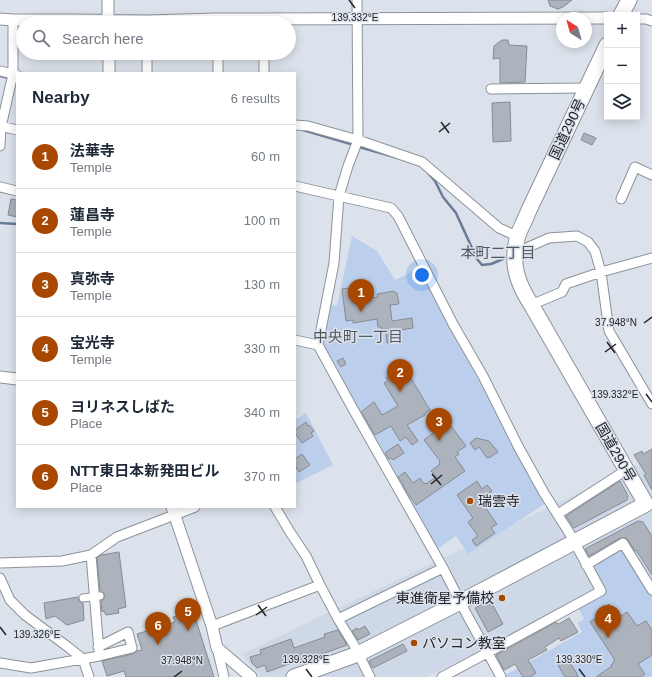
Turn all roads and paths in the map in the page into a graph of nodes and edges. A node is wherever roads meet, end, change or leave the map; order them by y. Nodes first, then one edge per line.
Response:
1 (108, 0) edge
2 (357, 0) edge
3 (629, 0) edge
4 (623, 12) edge
5 (108, 16) edge
6 (604, 18) edge
7 (0, 19) edge
8 (357, 19) junction
9 (640, 19) edge
10 (13, 20) joint
11 (296, 20) edge
12 (652, 21) edge
13 (606, 48) edge
14 (108, 60) edge
15 (147, 60) edge
16 (218, 60) edge
17 (264, 60) edge
18 (0, 71) edge
19 (109, 72) edge
20 (147, 72) edge
21 (218, 72) edge
22 (264, 72) edge
23 (15, 74) edge
24 (491, 88) dead end
25 (587, 88) junction
26 (1, 126) edge
27 (296, 126) edge
28 (16, 130) edge
29 (358, 140) junction
30 (0, 146) edge
31 (652, 176) edge
32 (296, 186) edge
33 (0, 187) edge
34 (16, 190) edge
35 (339, 196) junction
36 (621, 199) dead end
37 (517, 243) junction
38 (652, 258) edge
39 (601, 272) junction
40 (532, 306) junction
41 (296, 340) edge
42 (318, 345) junction
43 (0, 377) edge
44 (16, 379) edge
45 (652, 404) edge
46 (627, 470) junction
47 (189, 508) edge
48 (276, 508) edge
49 (649, 509) edge
50 (173, 511) edge
51 (558, 514) junction
52 (574, 542) junction
53 (91, 555) junction
54 (0, 563) edge
55 (586, 565) junction
56 (443, 568) junction
57 (0, 578) edge
58 (320, 585) junction
59 (652, 590) edge
60 (100, 596) dead end
61 (83, 598) dead end
62 (460, 602) junction
63 (338, 619) junction
64 (212, 626) junction
65 (217, 648) junction
66 (487, 653) junction
67 (358, 654) junction
68 (83, 659) junction
69 (0, 663) edge
70 (89, 677) edge
71 (224, 677) edge
72 (251, 677) edge
73 (294, 677) edge
74 (370, 677) edge
75 (442, 677) edge
76 (501, 677) edge

1 - 5 street
2 - 8 street
3 - 4 highway
6 - 8 street
7 - 10 street
8 - 11 street
8 - 29 street
9 - 12 street
10 - 23 street
13 - 25 highway, 国道290号
14 - 19 street
15 - 20 street
16 - 21 street
17 - 22 street
18 - 23 street
23 - 26 street
24 - 25 street
25 - 37 highway, 国道290号
26 - 28 street
26 - 30 street
27 - 29 street
29 - 35 street
29 - 37 street
31 - 36 street
32 - 35 street
33 - 34 street
35 - 42 street
35 - 51 street
37 - 39 street
37 - 40 highway, 国道290号
38 - 39 street
39 - 40 street
39 - 45 street
40 - 46 highway, 国道290号
41 - 42 street
42 - 56 street
43 - 44 street
46 - 49 highway, 国道290号
46 - 51 street
47 - 50 street
48 - 58 street
49 - 52 highway, 国道290号
50 - 53 street
50 - 64 street
51 - 52 street
52 - 55 street
52 - 62 highway, 国道290号
53 - 54 street
53 - 68 street
55 - 59 street
55 - 66 street
56 - 62 street
56 - 63 street
57 - 68 street
58 - 63 street
58 - 64 street
60 - 61 street
62 - 66 street
62 - 67 highway, 国道290号
63 - 67 street
64 - 65 street
65 - 71 street
65 - 72 street
66 - 75 street
66 - 76 street
67 - 73 highway, 国道290号
67 - 74 street
68 - 69 street
68 - 70 street

